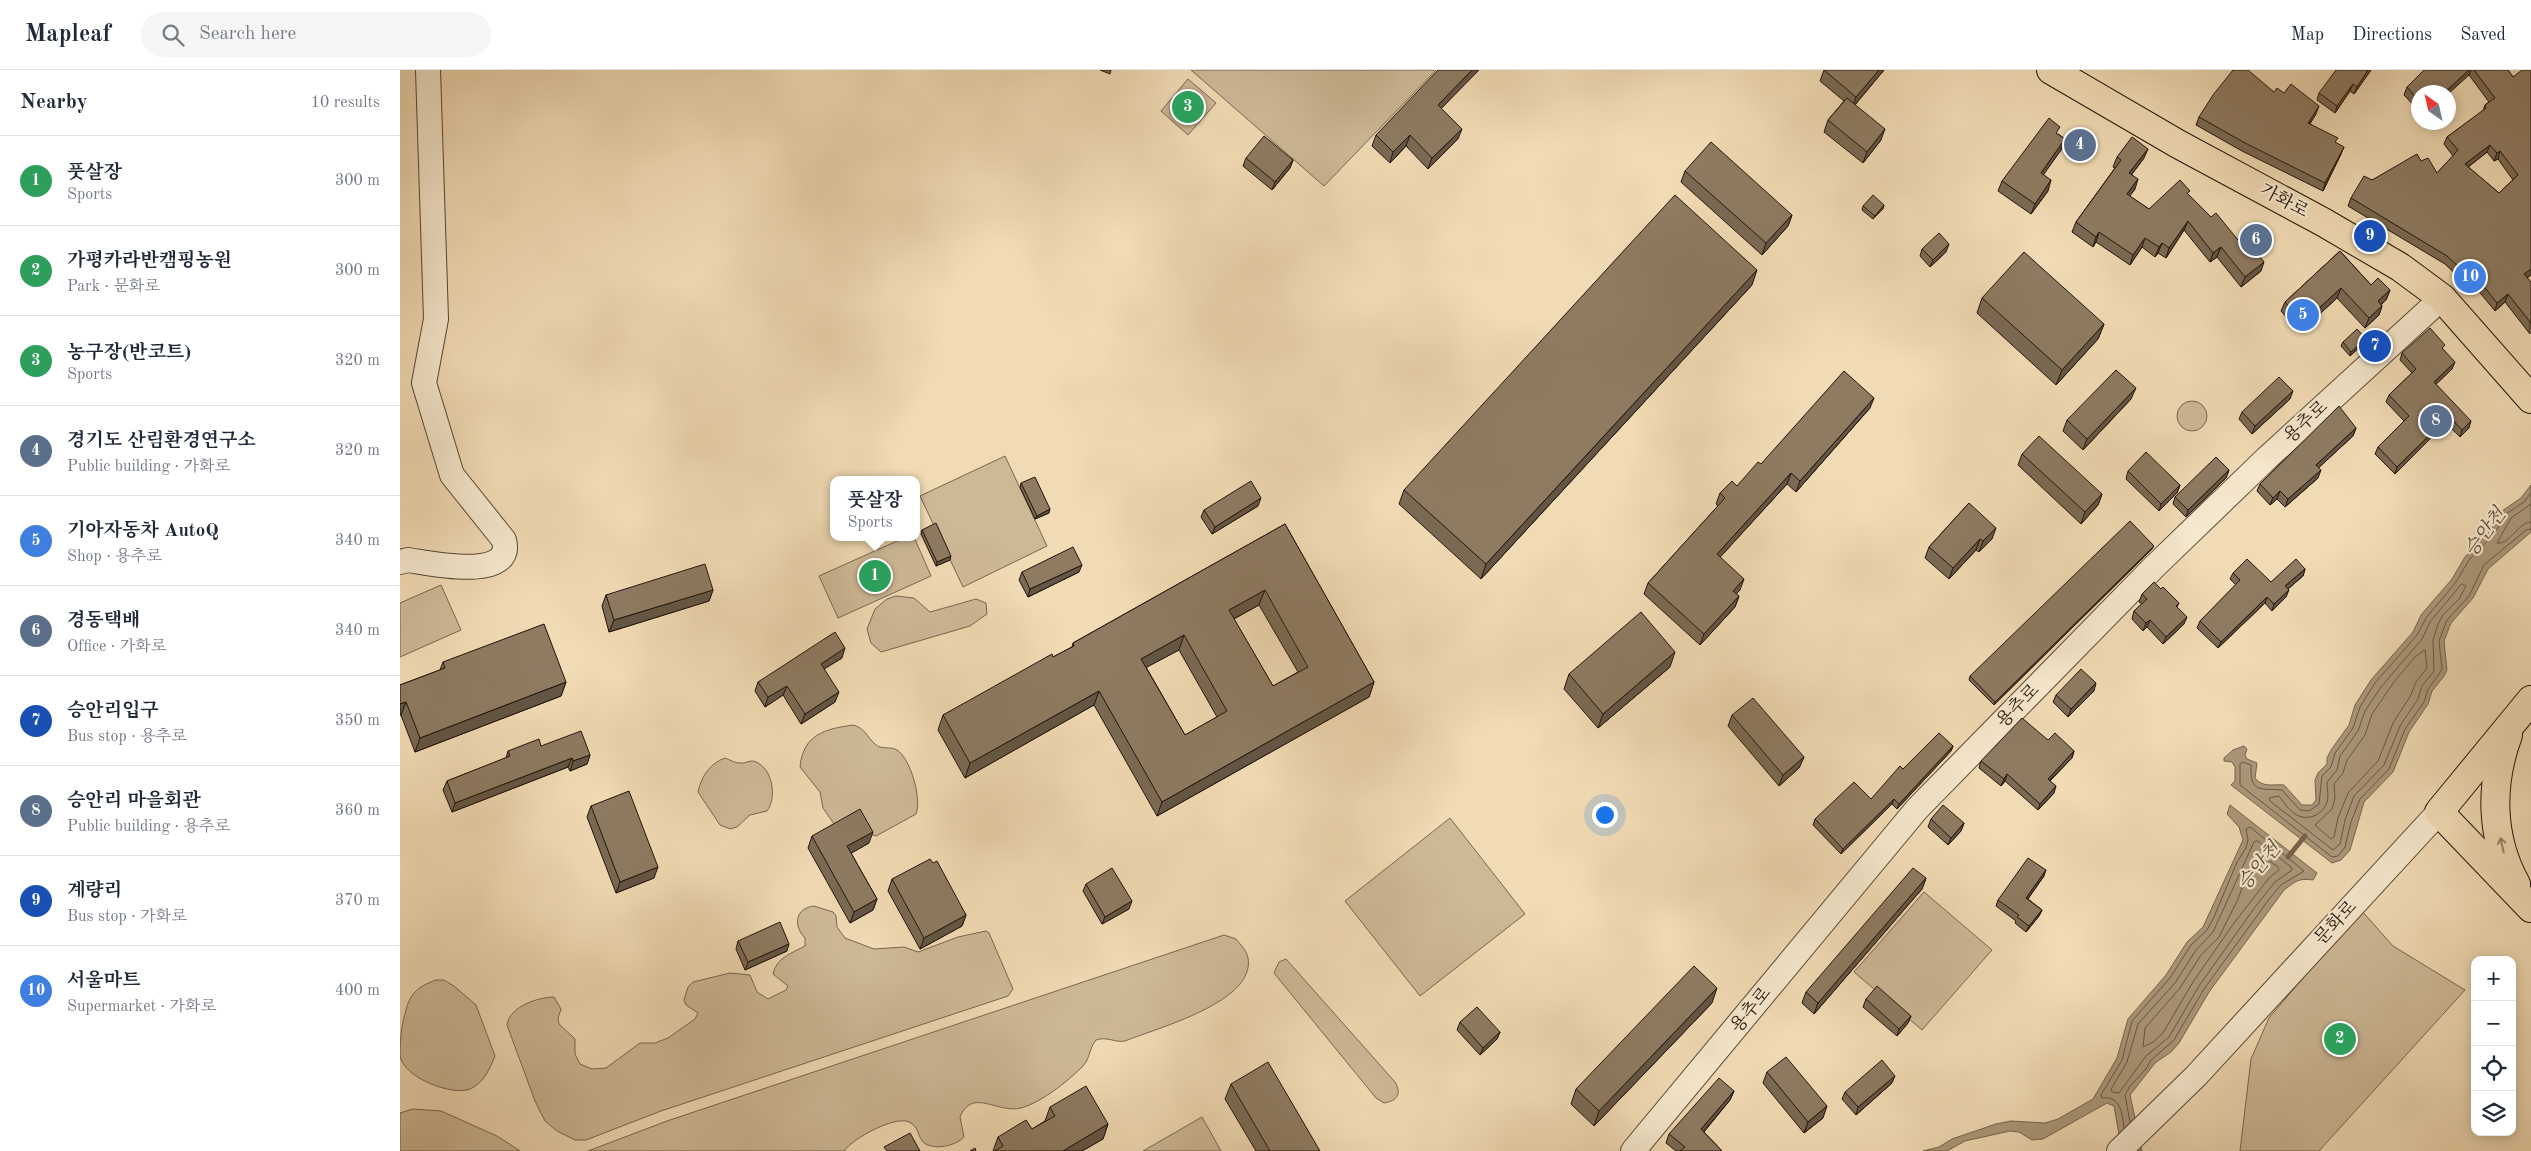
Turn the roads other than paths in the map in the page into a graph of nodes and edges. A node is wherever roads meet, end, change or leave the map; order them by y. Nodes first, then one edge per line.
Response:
1 (428, 70) edge
2 (2051, 70) edge
3 (2442, 298) junction
4 (2531, 399) edge
5 (400, 562) edge
6 (2526, 706) edge
7 (2439, 812) junction
8 (2530, 906) edge
9 (1633, 1151) edge
10 (2119, 1151) edge

1 - 5 street
2 - 3 main road, 가화로
3 - 4 main road, 가화로
3 - 9 street, 용추로
6 - 7 main road, 문화로
8 -> 6 main road
7 - 8 main road
7 - 10 street, 문화로

